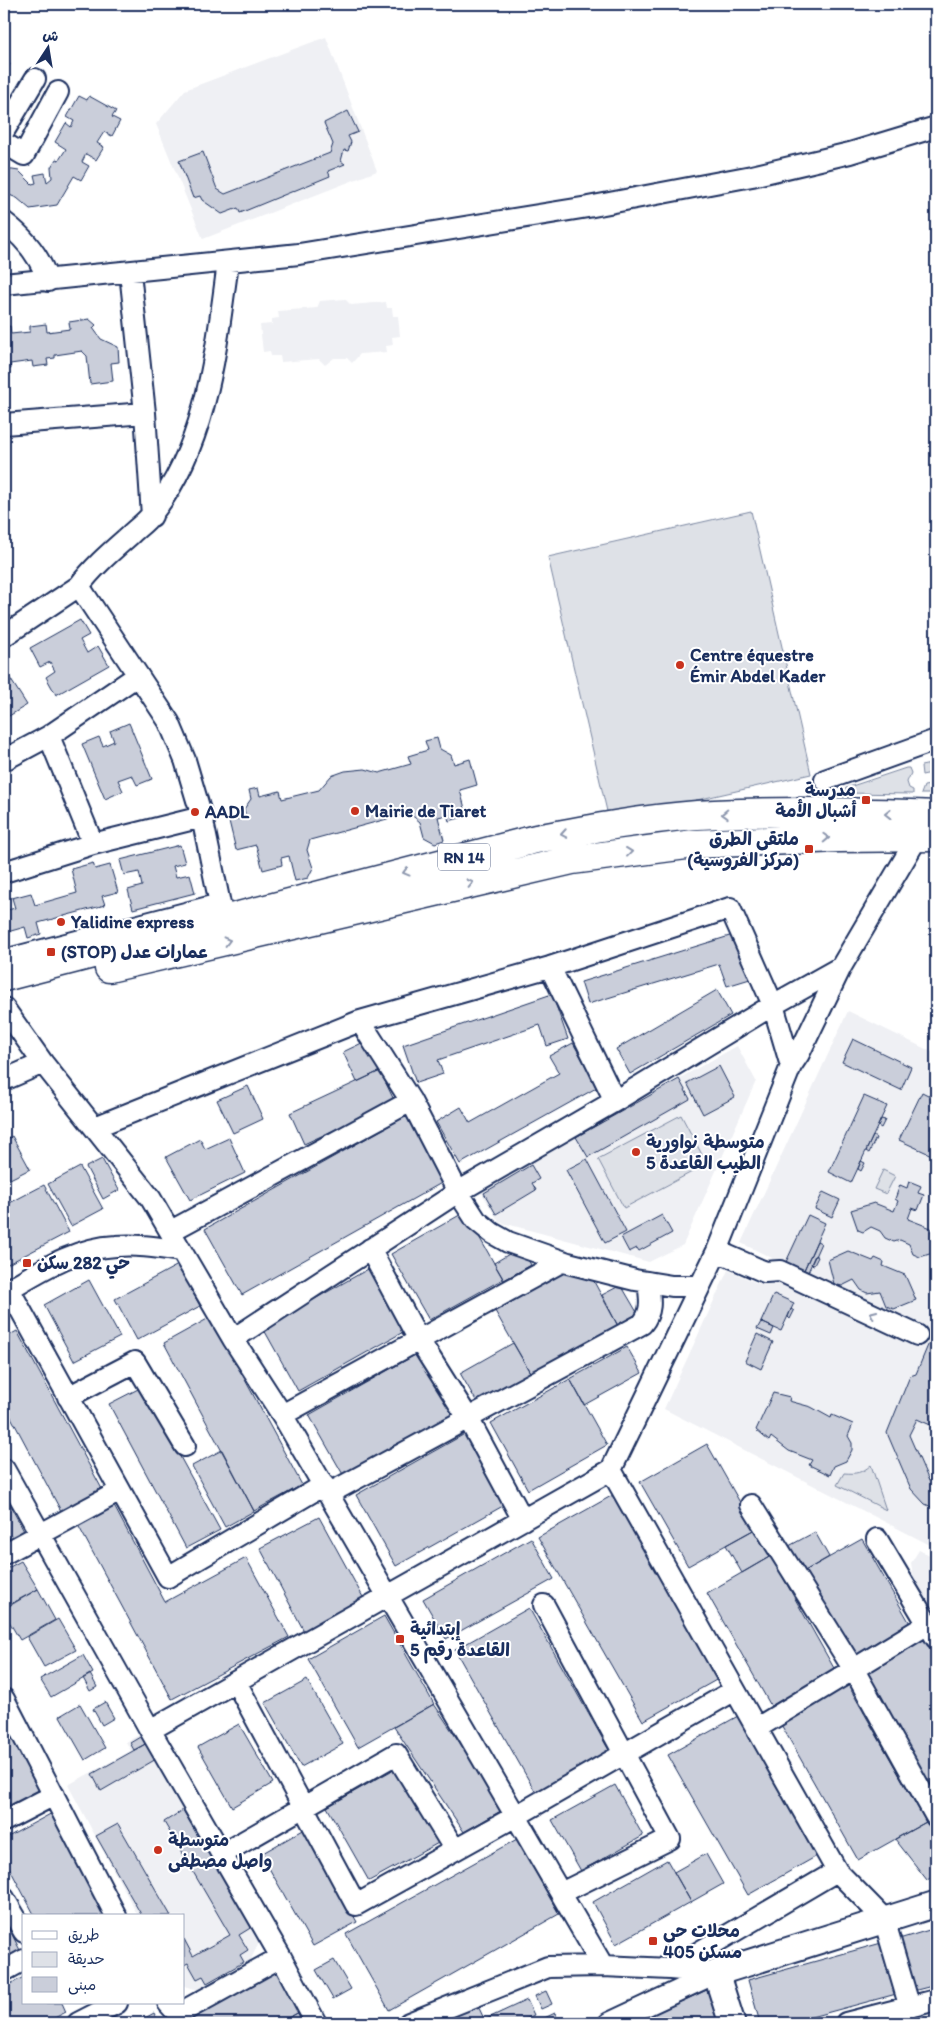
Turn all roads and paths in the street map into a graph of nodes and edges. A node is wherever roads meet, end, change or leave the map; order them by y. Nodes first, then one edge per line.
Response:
1 (36, 79) dead end
2 (58, 92) dead end
3 (4, 131) edge
4 (935, 131) edge
5 (4, 143) edge
6 (4, 222) edge
7 (228, 263) junction
8 (130, 272) junction
9 (48, 281) junction
10 (4, 284) edge
11 (145, 413) junction
12 (4, 424) edge
13 (152, 516) junction
14 (79, 586) junction
15 (4, 636) edge
16 (138, 676) junction
17 (49, 736) junction
18 (936, 740) edge
19 (4, 760) edge
20 (825, 780) dead end
21 (936, 815) edge
22 (202, 818) junction
23 (926, 837) edge
24 (93, 844) junction
25 (4, 872) edge
26 (222, 912) junction
27 (4, 960) edge
28 (550, 967) junction
29 (841, 967) junction
30 (4, 977) edge
31 (4, 993) edge
32 (773, 1005) junction
33 (4, 1008) edge
34 (360, 1021) junction
35 (43, 1063) junction
36 (791, 1066) junction
37 (4, 1080) edge
38 (411, 1101) junction
39 (615, 1101) junction
40 (95, 1127) junction
41 (458, 1192) junction
42 (171, 1231) junction
43 (370, 1250) junction
44 (181, 1251) junction
45 (717, 1252) junction
46 (563, 1261) junction
47 (648, 1282) junction
48 (700, 1286) junction
49 (6, 1290) edge
50 (917, 1335) dead end
51 (232, 1339) junction
52 (419, 1340) junction
53 (68, 1397) junction
54 (282, 1415) junction
55 (468, 1418) junction
56 (185, 1446) dead end
57 (4, 1469) edge
58 (611, 1470) junction
59 (326, 1489) junction
60 (120, 1491) junction
61 (751, 1505) dead end
62 (523, 1520) junction
63 (41, 1535) junction
64 (878, 1539) dead end
65 (4, 1554) edge
66 (388, 1596) junction
67 (544, 1605) dead end
68 (932, 1631) edge
69 (854, 1670) junction
70 (236, 1682) junction
71 (735, 1690) junction
72 (4, 1699) edge
73 (757, 1728) junction
74 (150, 1730) junction
75 (623, 1755) junction
76 (54, 1795) junction
77 (302, 1807) junction
78 (516, 1816) junction
79 (936, 1816) edge
80 (4, 1821) edge
81 (455, 1850) junction
82 (222, 1854) junction
83 (837, 1871) junction
84 (561, 1893) junction
85 (4, 1898) edge
86 (936, 1904) edge
87 (115, 1914) edge
88 (884, 1919) junction
89 (22, 1929) edge
90 (281, 1957) junction
91 (22, 1961) edge
92 (603, 1966) junction
93 (670, 1969) junction
94 (4, 1971) edge
95 (716, 1974) junction
96 (936, 2000) edge
97 (115, 2004) edge
98 (169, 2004) edge
99 (910, 2008) junction
100 (892, 2018) edge
101 (78, 2023) edge
102 (316, 2023) edge
103 (409, 2023) edge
104 (609, 2023) edge
105 (732, 2023) edge
106 (846, 2023) edge

1 - 3 street
2 - 5 street
4 - 7 street
6 - 9 street
7 - 8 street
7 - 13 street
8 - 9 street
8 - 11 street
9 - 10 street
11 - 12 street
11 - 13 street
13 - 14 street
14 - 15 street
14 - 16 street
16 - 17 street
16 - 22 street
17 - 19 street
17 - 24 street
18 - 20 street
21 -> 26 highway, RN 14
22 - 24 street
22 - 26 street
23 - 29 street
31 -> 23 highway, RN 14
24 - 25 street
26 - 27 street
26 - 30 highway, RN 14
28 - 32 street
28 - 34 street
28 - 39 street
29 - 32 street
29 - 36 street
32 - 36 street
32 - 39 street
33 - 35 street
34 - 38 street
34 - 40 street
35 - 37 street
35 - 40 street
36 - 45 street
38 - 41 street
38 - 42 street
39 - 41 street
40 - 42 street
41 - 43 street
41 - 46 street
42 - 44 street
43 - 51 street
43 - 52 street
44 - 49 street
44 - 51 street
45 - 48 street
50 -> 45 street
46 - 47 street
46 - 52 street
47 - 48 street
47 - 55 street
48 - 58 street
49 - 53 street
51 - 54 street
52 - 54 street
52 - 55 street
53 - 56 street
53 - 60 street
54 - 59 street
55 - 59 street
55 - 62 street
57 - 63 street
58 - 62 street
58 - 71 street
59 - 60 street
59 - 66 street
60 - 63 street
61 - 69 street
62 - 66 street
63 - 65 street
63 - 74 street
64 - 68 street
66 - 70 street
66 - 78 street
67 - 75 street
68 - 69 street
69 - 73 street
69 - 79 street
70 - 74 street
70 - 77 street
71 - 73 street
71 - 75 street
72 - 76 street
73 - 83 street
74 - 82 street
75 - 78 street
75 - 84 street
76 - 80 street
76 - 87 street
77 - 81 street
77 - 81 street
77 - 82 street
78 - 81 street
78 - 84 street
82 - 90 street
83 - 88 street
83 - 93 street
84 - 92 street
85 - 89 street
86 - 88 main road
88 - 95 main road
88 - 99 street
90 - 98 street
90 - 102 street
91 - 94 street
92 - 93 street
92 - 103 street
93 - 95 street
95 - 104 street
95 - 105 main road
96 - 99 street
97 - 101 street
99 - 100 street
100 - 106 street

